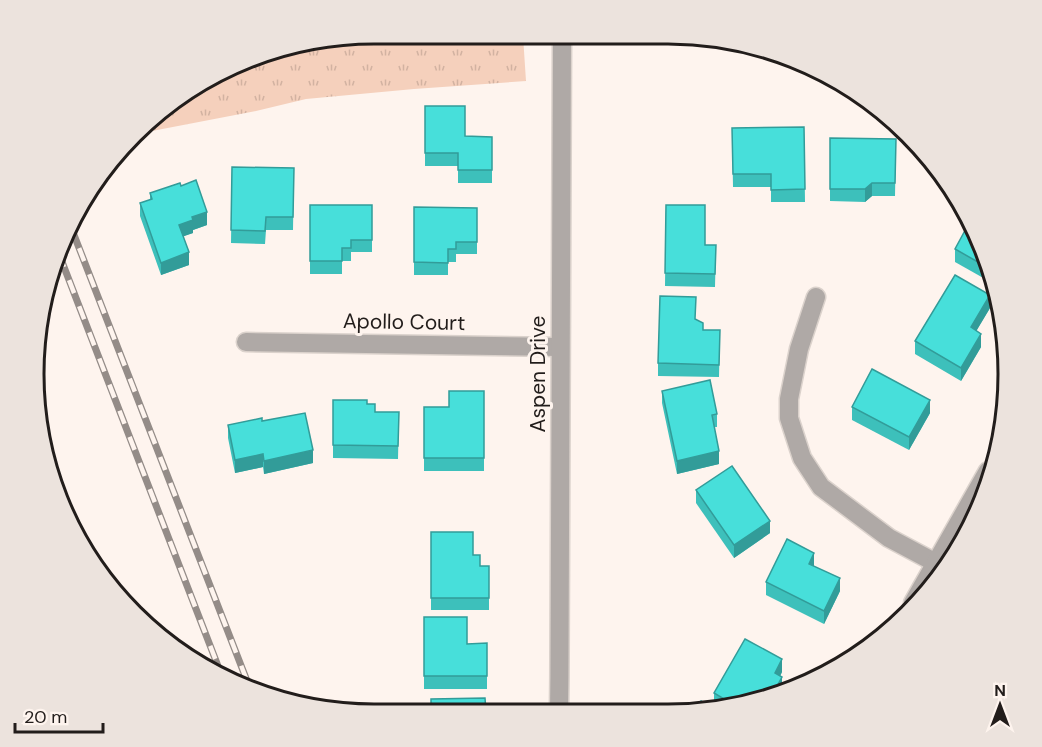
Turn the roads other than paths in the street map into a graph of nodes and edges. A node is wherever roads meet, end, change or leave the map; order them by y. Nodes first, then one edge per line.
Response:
1 (562, 44) edge
2 (816, 297) dead end
3 (246, 342) dead end
4 (560, 347) junction
5 (976, 492) edge
6 (936, 563) junction
7 (929, 576) edge
8 (559, 704) edge

1 - 4 street, Aspen Drive
2 - 6 street
3 - 4 street, Apollo Court
4 - 8 street, Aspen Drive
5 - 6 street
6 - 7 street

